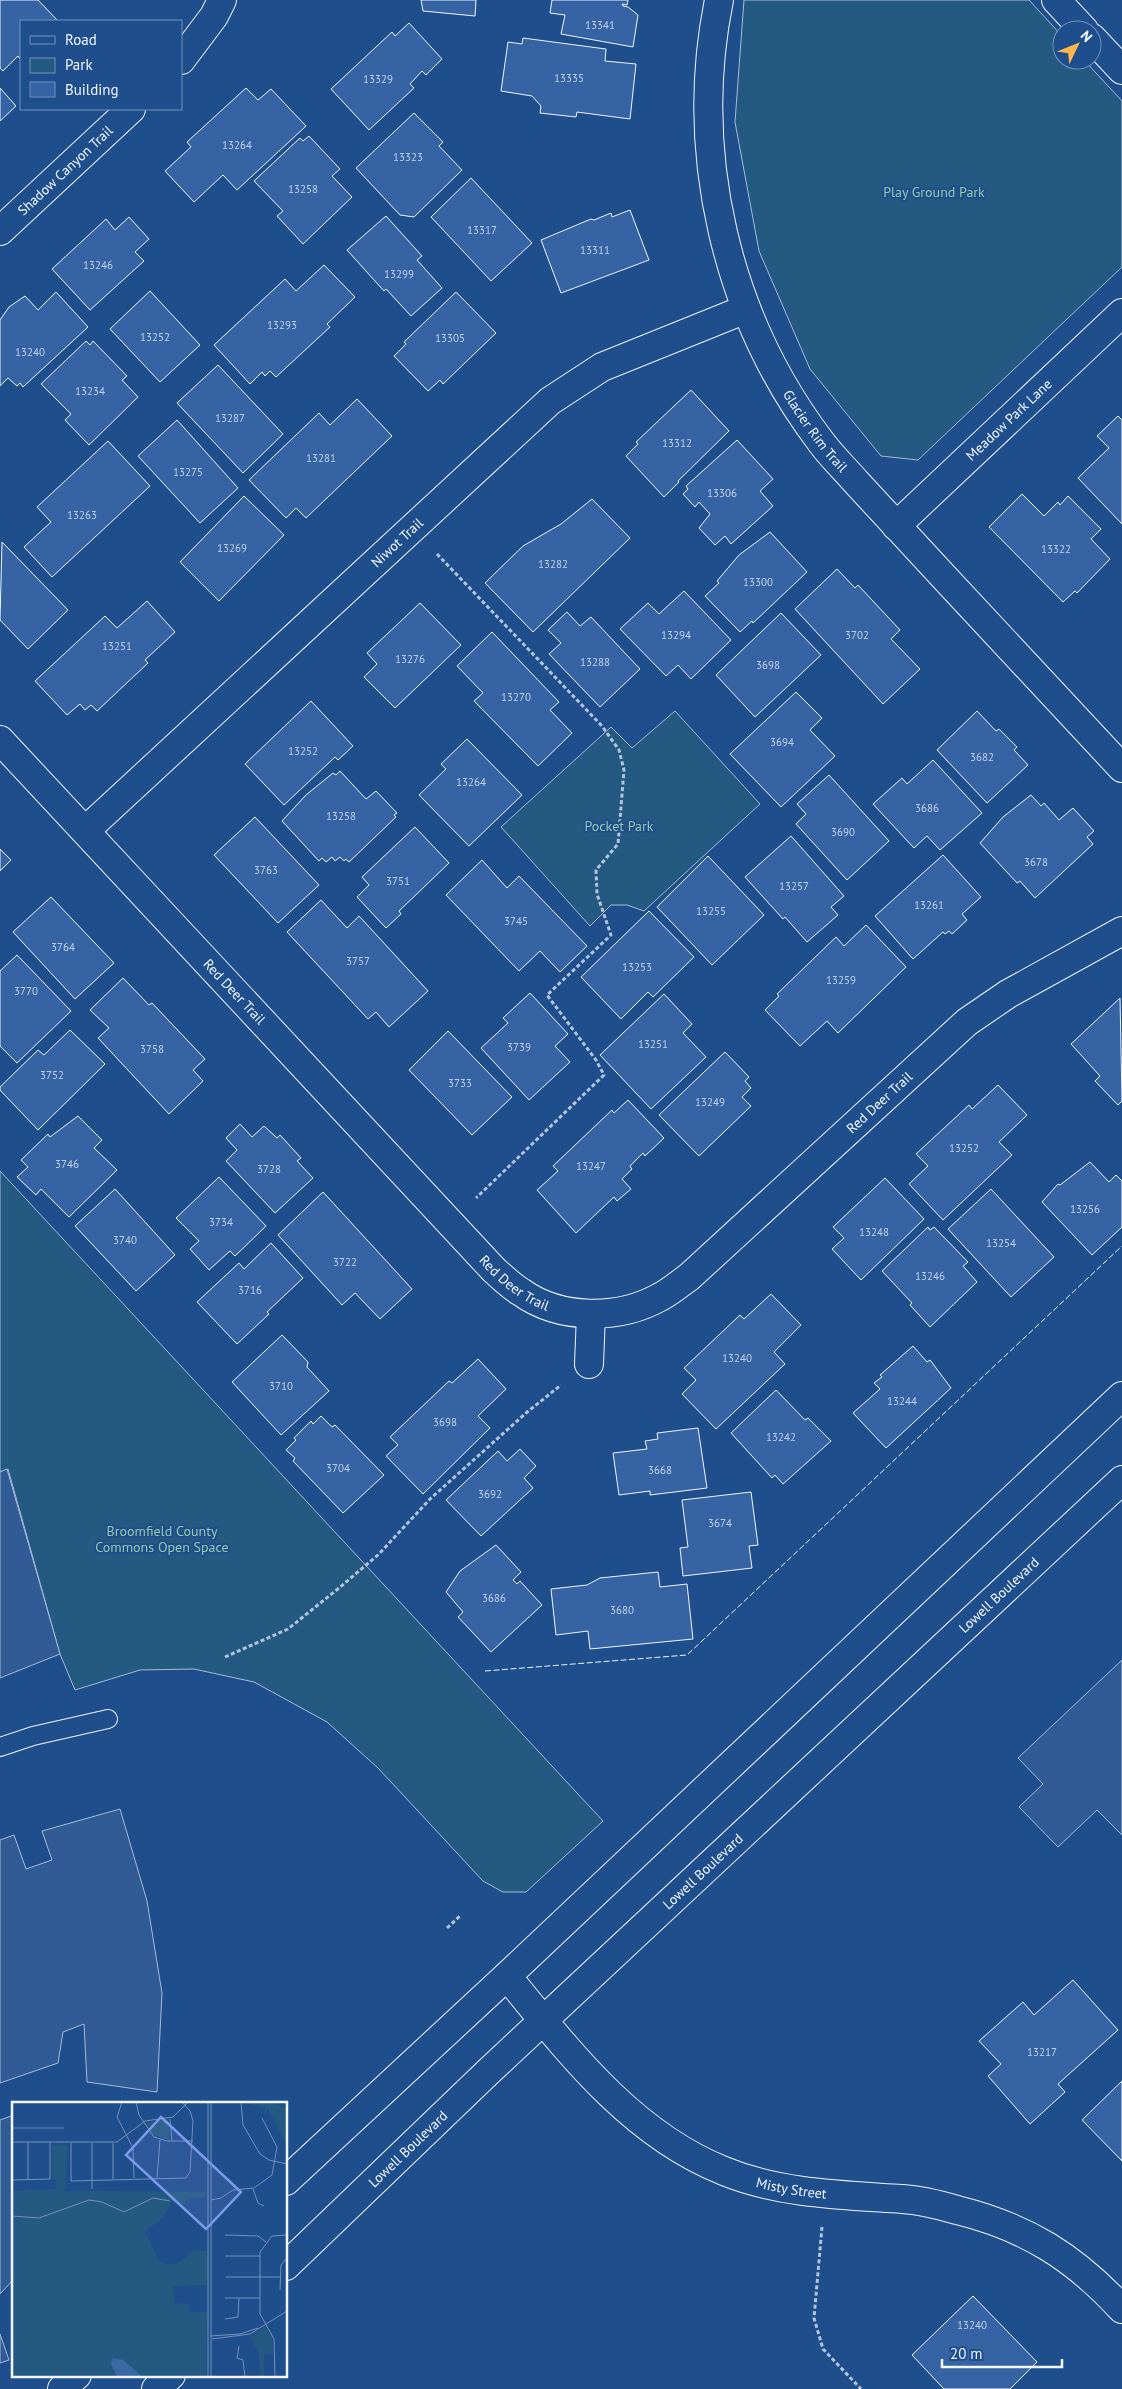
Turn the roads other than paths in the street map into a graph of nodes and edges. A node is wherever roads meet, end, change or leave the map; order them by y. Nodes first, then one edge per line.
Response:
1 (222, 0) edge
2 (719, 0) edge
3 (1056, 0) edge
4 (1075, 20) edge
5 (1102, 49) edge
6 (182, 59) edge
7 (1122, 70) edge
8 (130, 110) edge
9 (0, 231) edge
10 (746, 309) junction
11 (1122, 313) edge
12 (896, 526) junction
13 (0, 740) edge
14 (1122, 768) edge
15 (85, 831) junction
16 (1122, 931) edge
17 (591, 1314) junction
18 (589, 1364) road end
19 (1122, 1396) edge
20 (1122, 1480) edge
21 (108, 1720) dead end
22 (0, 1747) edge
23 (508, 1976) junction
24 (544, 2022) junction
25 (288, 2179) edge
26 (288, 2264) edge
27 (1122, 2309) edge
28 (76, 2376) edge
29 (170, 2376) edge
30 (62, 2389) edge
31 (156, 2389) edge

1 - 6 street
2 - 10 street, Glacier Rim Trail
3 - 4 street
5 - 7 street
8 - 9 street, Shadow Canyon Trail
10 - 12 street, Glacier Rim Trail
10 - 15 street, Niwot Trail
11 - 12 street, Meadow Park Lane
12 - 14 street, Glacier Rim Trail
13 - 15 street, Red Deer Trail
15 - 17 street, Red Deer Trail
16 - 17 street, Red Deer Trail
17 - 18 street
19 - 23 street
20 - 24 street, Lowell Boulevard
21 - 22 lane
23 - 24 street, Misty Street
23 - 25 street
24 - 26 street, Lowell Boulevard
24 - 27 street, Misty Street
28 - 30 street
29 - 31 street

